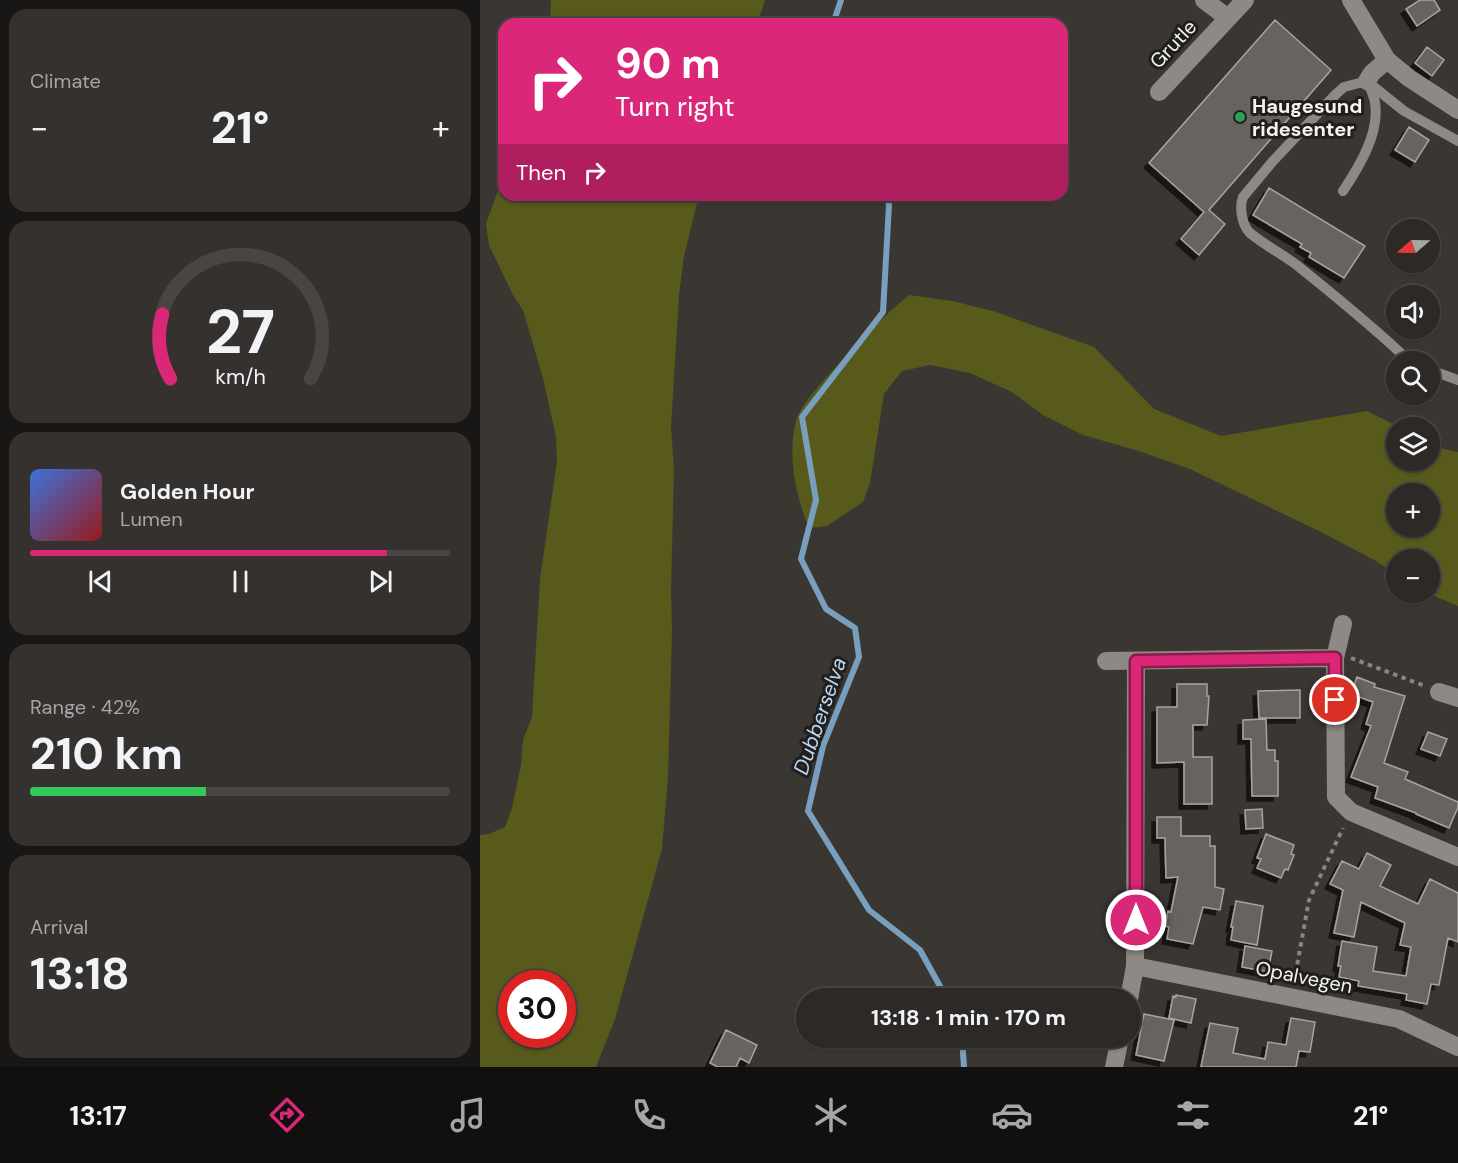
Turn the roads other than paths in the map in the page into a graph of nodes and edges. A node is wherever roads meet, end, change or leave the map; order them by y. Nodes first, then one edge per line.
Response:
1 (1204, 0) edge
2 (1245, 0) edge
3 (1351, 0) edge
4 (1228, 18) junction
5 (1387, 60) junction
6 (1367, 81) junction
7 (1159, 92) dead end
8 (1458, 110) edge
9 (1458, 141) edge
10 (1343, 191) dead end
11 (1398, 351) edge
12 (1440, 374) edge
13 (1458, 380) edge
14 (1343, 624) dead end
15 (1335, 658) junction
16 (1106, 661) dead end
17 (1136, 661) junction
18 (1440, 692) road end
19 (1458, 698) edge
20 (1458, 857) edge
21 (1135, 966) junction
22 (1131, 988) edge
23 (1458, 1047) edge
24 (1118, 1048) edge
25 (1114, 1067) edge

1 - 4 street
2 - 4 street, Grutle
3 - 5 street
4 - 7 street, Grutle
5 - 6 street
5 - 8 street
6 - 9 lane
6 - 10 lane
6 - 11 lane
12 - 13 lane
14 - 15 street
15 - 17 street
15 - 20 street
16 - 17 street
17 - 21 street
18 - 19 street
21 - 22 street
21 - 23 street, Opalvegen
24 - 25 street

